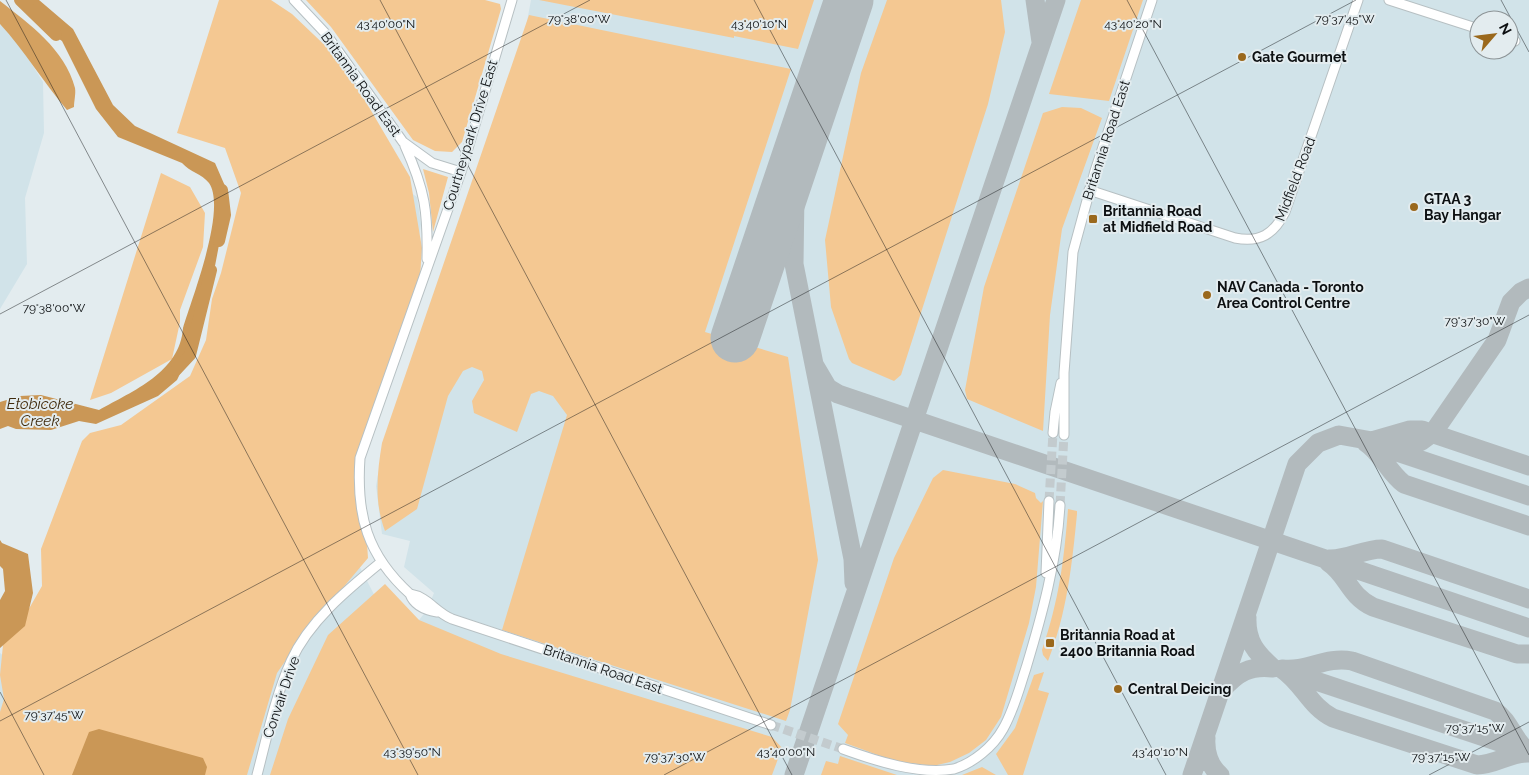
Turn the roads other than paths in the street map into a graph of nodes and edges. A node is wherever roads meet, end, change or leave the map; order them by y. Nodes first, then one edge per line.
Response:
1 (294, 0) edge
2 (512, 0) edge
3 (1152, 0) edge
4 (1358, 0) edge
5 (1390, 0) edge
6 (1469, 26) edge
7 (403, 142) junction
8 (461, 172) junction
9 (1089, 190) junction
10 (426, 268) junction
11 (1064, 373) junction
12 (1053, 433) tunnel mouth
13 (1064, 435) tunnel mouth
14 (1049, 500) tunnel mouth
15 (1060, 505) tunnel mouth
16 (380, 563) junction
17 (1047, 585) junction
18 (771, 725) tunnel mouth
19 (843, 750) tunnel mouth
20 (257, 775) edge

1 - 7 street, Britannia Road East
2 - 8 street, Courtneypark Drive East
3 - 9 street, Britannia Road East
4 - 9 street, Midfield Road
5 - 6 street
7 - 8 street, Britannia Road East
7 - 10 street
8 - 10 street, Courtneypark Drive East
9 - 11 street, Britannia Road East
10 - 16 street, Britannia Road East
11 - 12 street, Britannia Road East
11 - 13 street, Britannia Road East
14 - 17 street
15 - 17 street
16 - 18 street, Britannia Road East
16 - 20 street, Convair Drive
17 - 19 street

